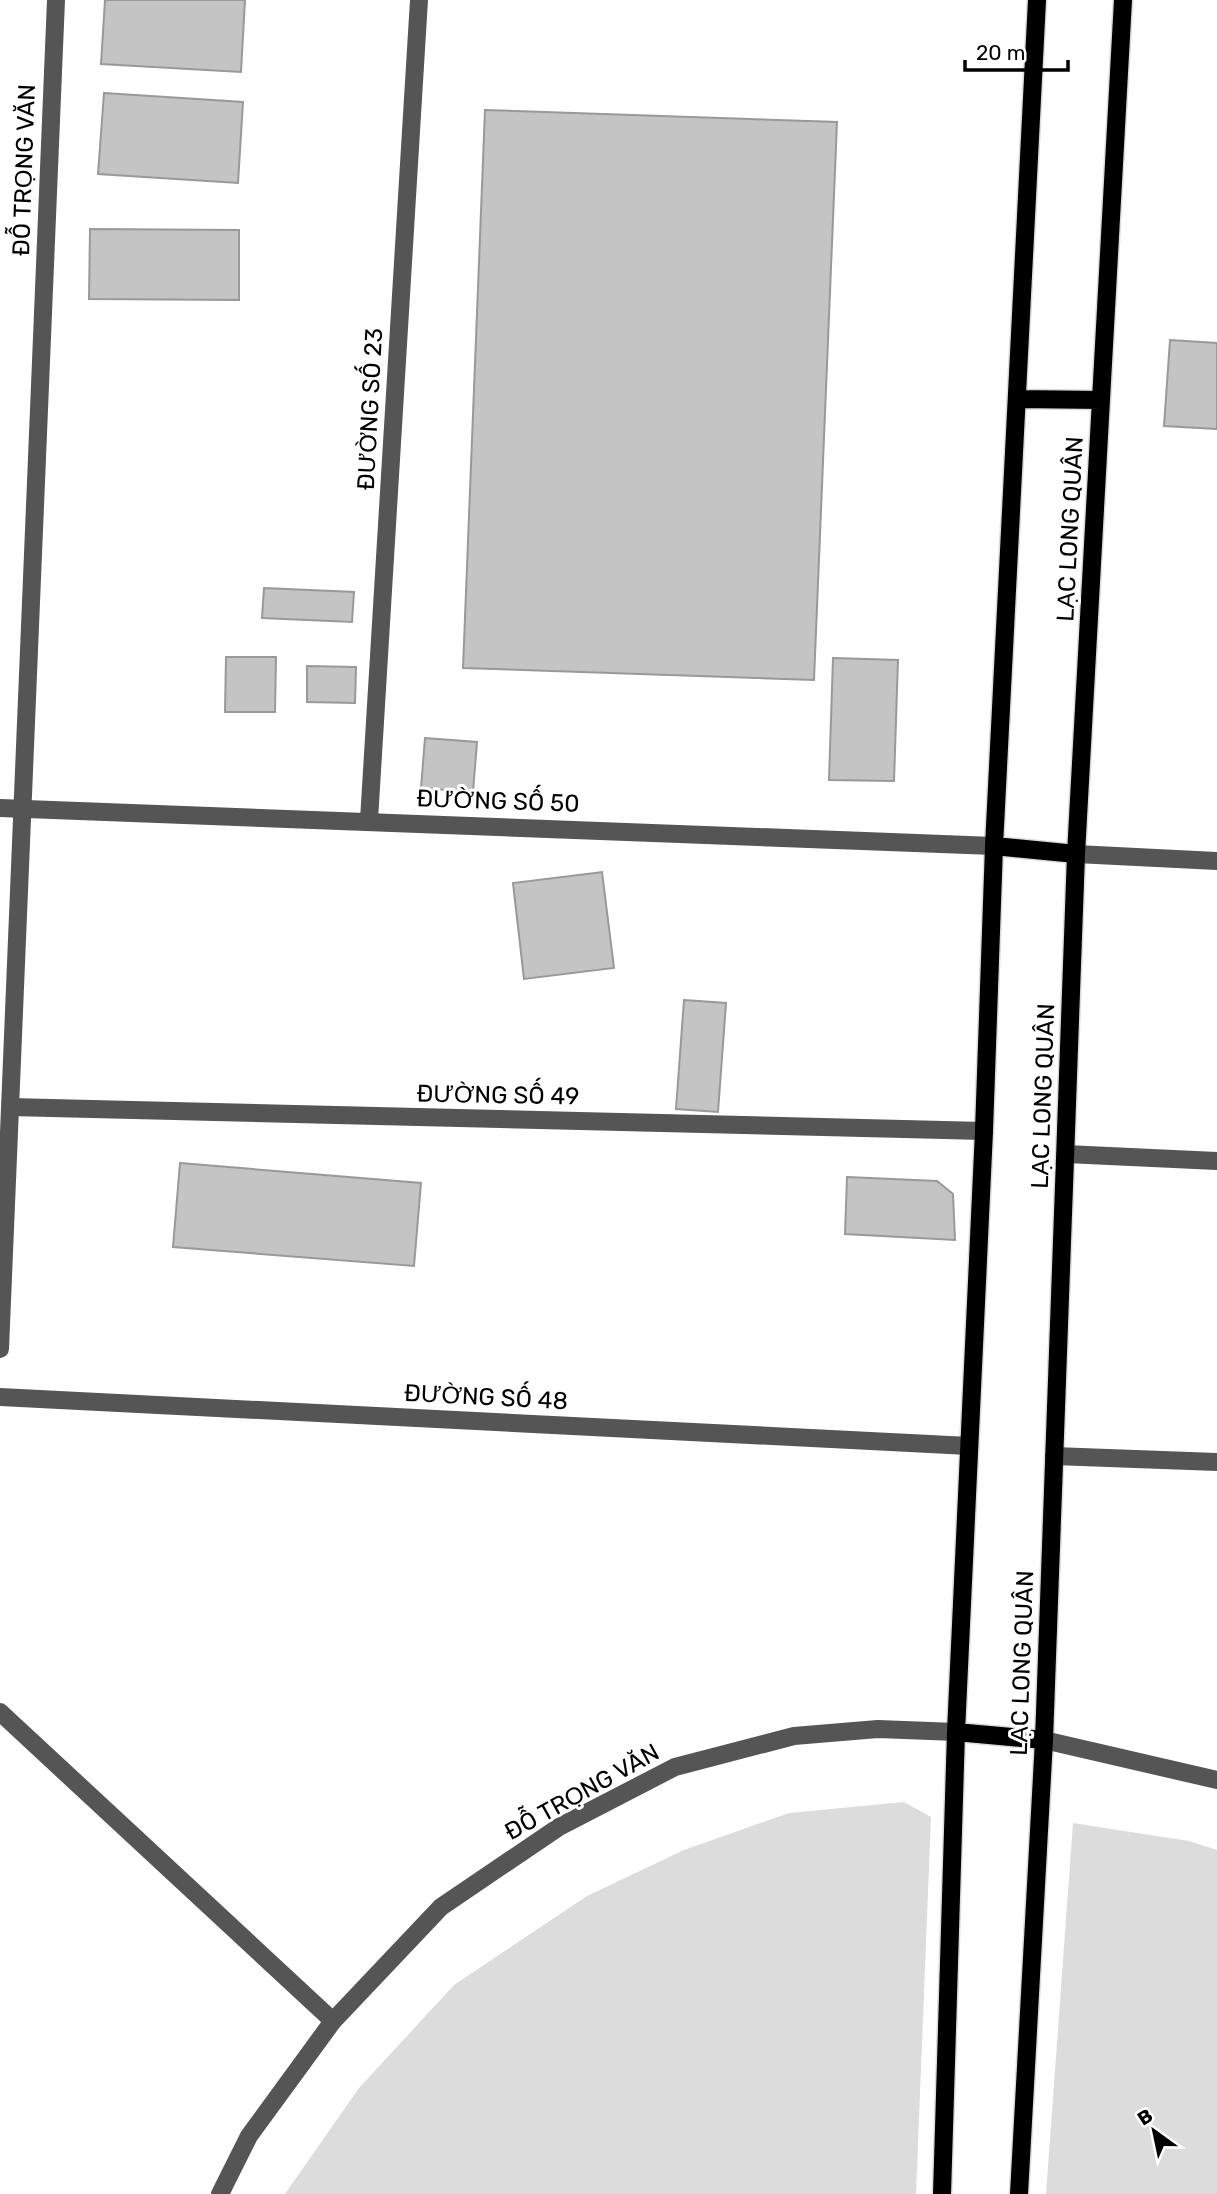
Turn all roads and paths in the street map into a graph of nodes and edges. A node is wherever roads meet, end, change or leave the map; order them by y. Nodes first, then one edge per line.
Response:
1 (56, 0) edge
2 (419, 0) edge
3 (1037, 0) edge
4 (1123, 0) edge
5 (1018, 399) junction
6 (1101, 400) junction
7 (0, 808) edge
8 (22, 809) junction
9 (369, 820) junction
10 (994, 846) junction
11 (1076, 854) junction
12 (1217, 861) edge
13 (10, 1107) junction
14 (984, 1131) junction
15 (1066, 1154) junction
16 (1217, 1161) edge
17 (0, 1349) edge
18 (0, 1397) edge
19 (970, 1446) junction
20 (1054, 1456) junction
21 (1217, 1462) edge
22 (0, 1712) edge
23 (956, 1732) junction
24 (1044, 1740) junction
25 (1217, 1780) edge
26 (333, 2021) junction
27 (220, 2194) edge
28 (942, 2194) edge
29 (1019, 2194) edge

1 - 8 street, ĐỖ TRỌNG VĂN
2 - 9 street, ĐƯỜNG SỐ 23
3 - 5 main road
4 - 6 main road, LẠC LONG QUÂN
5 - 6 main road
5 - 10 main road
6 - 11 main road, LẠC LONG QUÂN
7 - 8 street, ĐƯỜNG SỐ 50
8 - 9 street, ĐƯỜNG SỐ 50
8 - 13 street, ĐỖ TRỌNG VĂN
9 - 10 street, ĐƯỜNG SỐ 50
10 - 11 main road
10 - 14 main road
11 - 12 street
11 - 15 main road, LẠC LONG QUÂN
13 - 14 street, ĐƯỜNG SỐ 49
13 - 17 street, ĐỖ TRỌNG VĂN
14 - 19 main road
15 - 16 street
15 - 20 main road, LẠC LONG QUÂN
18 - 19 street, ĐƯỜNG SỐ 48
19 - 23 main road
20 - 21 street
20 - 24 main road, LẠC LONG QUÂN
22 - 26 street
23 - 24 main road
23 - 26 street, ĐỖ TRỌNG VĂN
23 - 28 main road
24 - 25 street
24 - 29 main road, LẠC LONG QUÂN
26 - 27 street, ĐỖ TRỌNG VĂN

